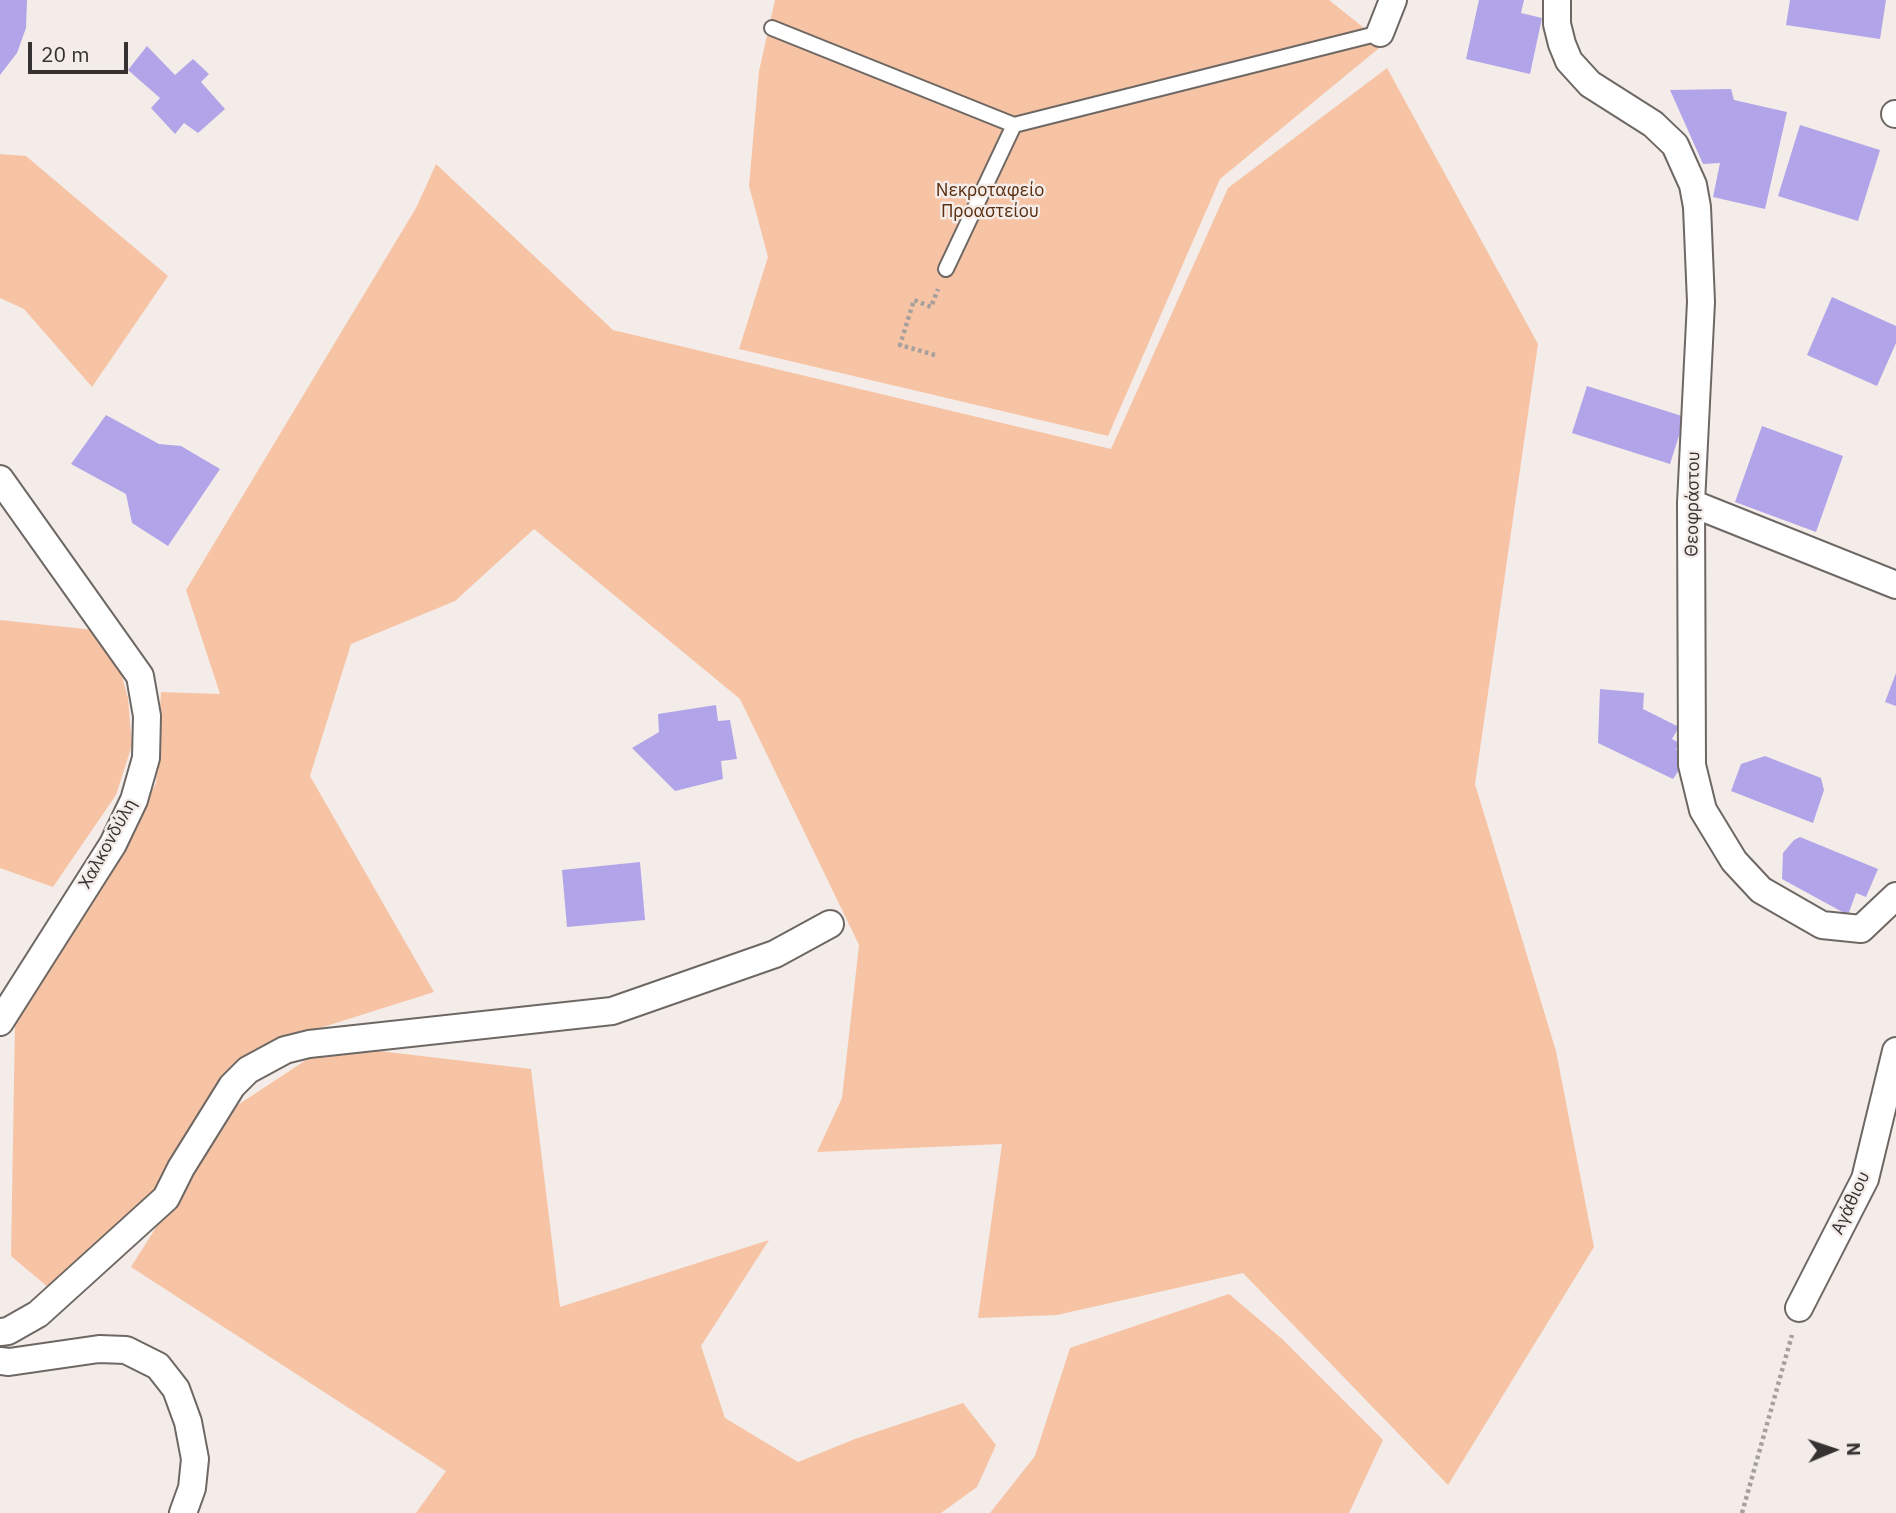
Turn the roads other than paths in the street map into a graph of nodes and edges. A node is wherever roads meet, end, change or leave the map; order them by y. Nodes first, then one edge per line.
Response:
1 (1392, 0) edge
2 (1558, 0) edge
3 (772, 28) dead end
4 (1380, 33) joint
5 (1014, 125) junction
6 (946, 269) road end
7 (0, 479) edge
8 (1691, 503) junction
9 (1896, 585) edge
10 (1896, 897) edge
11 (830, 924) dead end
12 (0, 1022) edge
13 (1896, 1051) edge
14 (1799, 1308) road end
15 (0, 1332) edge
16 (0, 1361) edge
17 (183, 1513) edge

1 - 4 street
2 - 8 street, Θεοφράστου
3 - 5 lane
4 - 5 lane
5 - 6 lane
7 - 12 street, Χαλκονδύλη
8 - 9 street
8 - 10 street, Θεοφράστου
11 - 15 street
13 - 14 street, Αγάθιου
16 - 17 street

